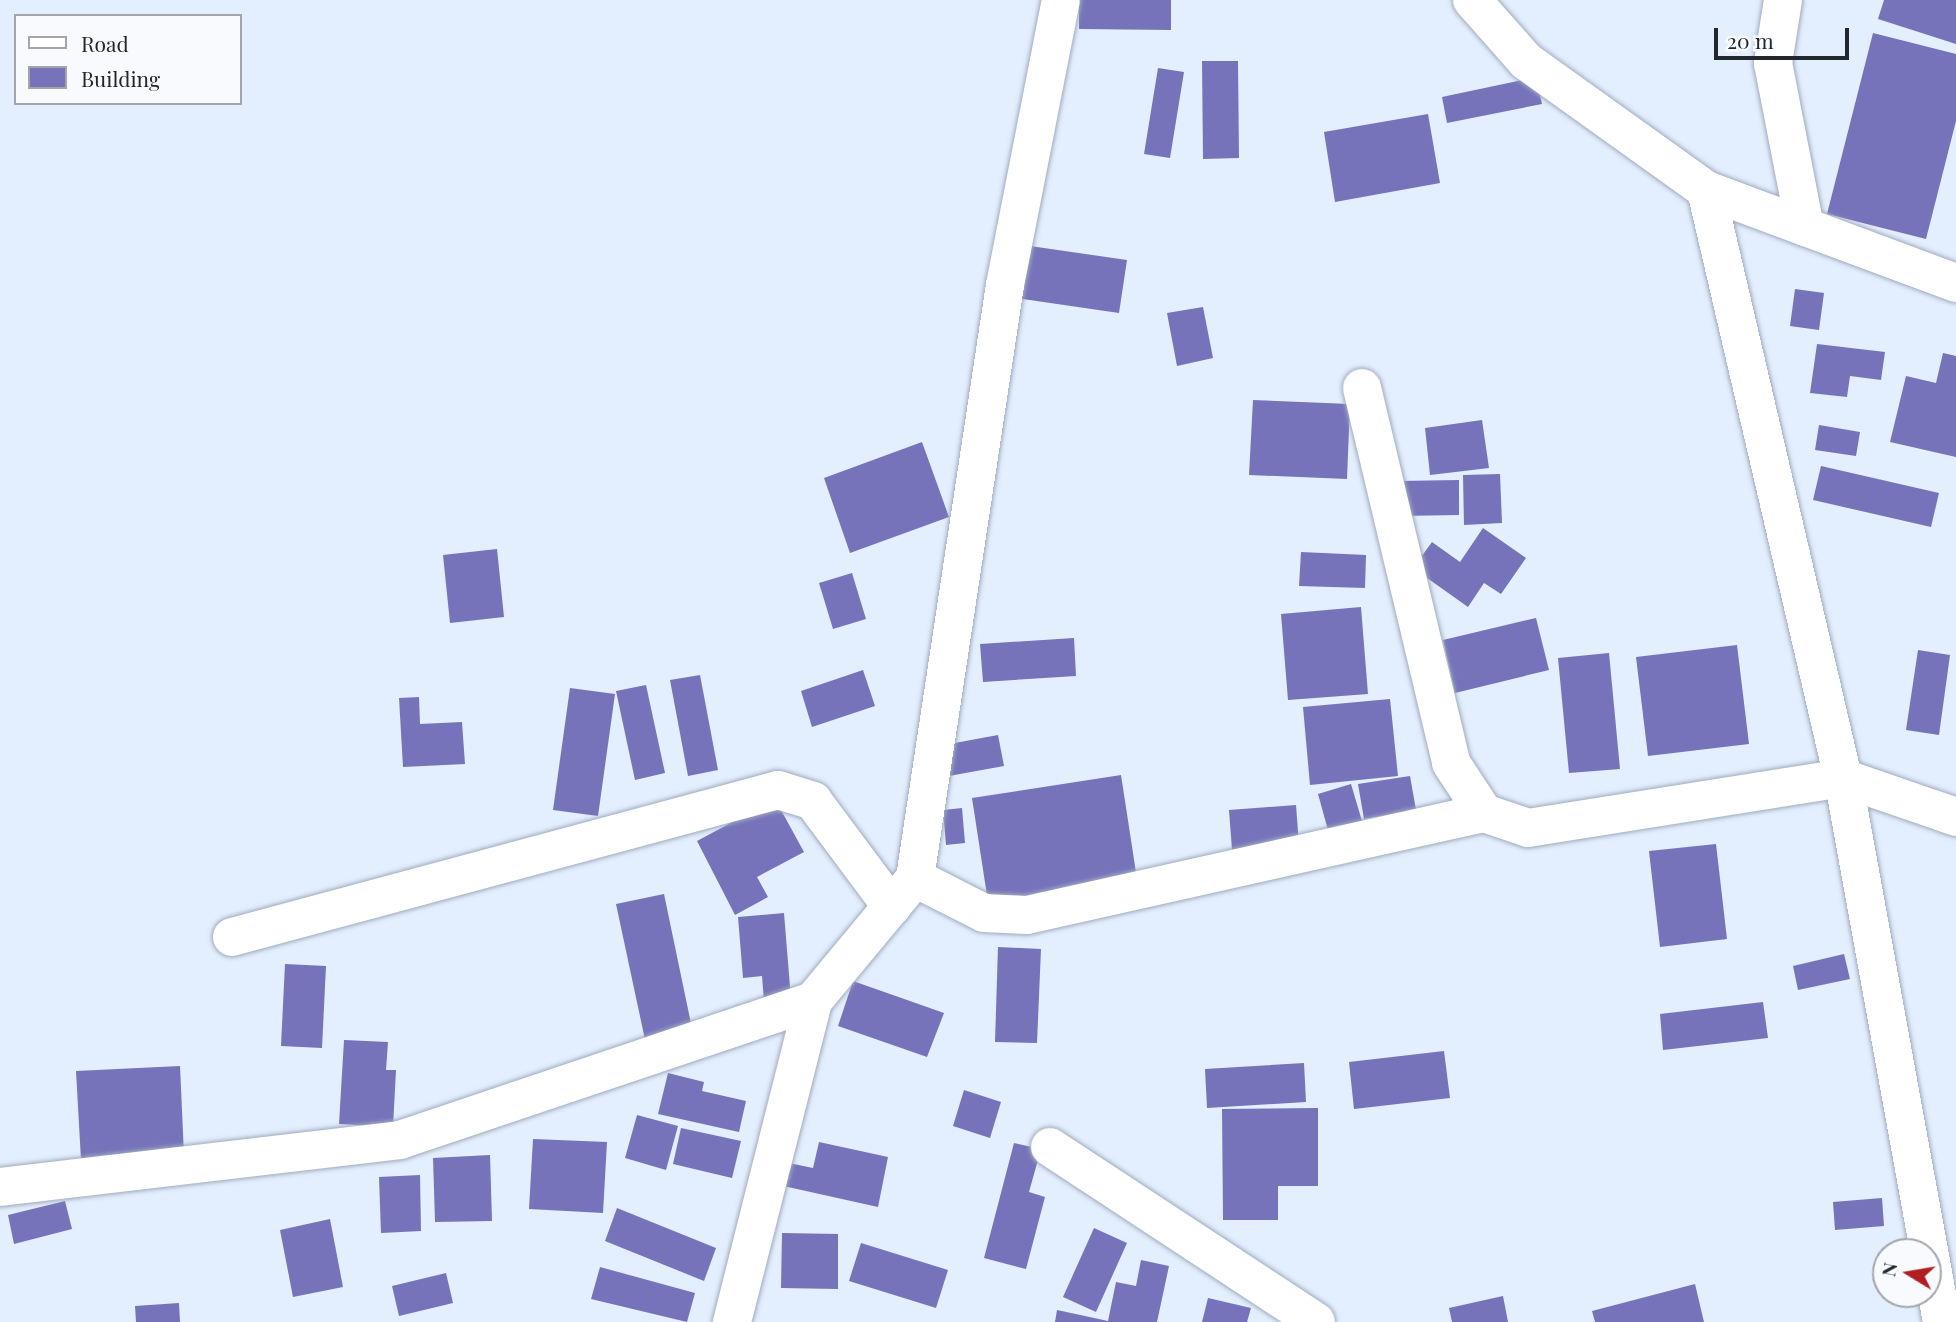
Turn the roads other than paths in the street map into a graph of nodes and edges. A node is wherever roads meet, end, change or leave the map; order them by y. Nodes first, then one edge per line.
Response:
1 (1061, 0) edge
2 (1472, 0) edge
3 (1783, 0) edge
4 (1706, 190) junction
5 (1805, 227) junction
6 (1956, 284) edge
7 (1362, 388) dead end
8 (1843, 778) junction
9 (1484, 813) junction
10 (1956, 817) edge
11 (915, 878) junction
12 (892, 907) junction
13 (232, 937) dead end
14 (813, 1001) junction
15 (1049, 1147) dead end
16 (0, 1186) edge
17 (732, 1322) edge
18 (1315, 1322) edge
19 (1942, 1322) edge

1 - 11 street
2 - 4 street
3 - 5 street
4 - 5 street
4 - 8 street
5 - 6 street
7 - 9 street
8 - 9 street
8 - 10 street
8 - 19 street
9 - 11 street
11 - 12 street
12 - 13 street
12 - 14 street
14 - 16 street
14 - 17 street
15 - 18 street

